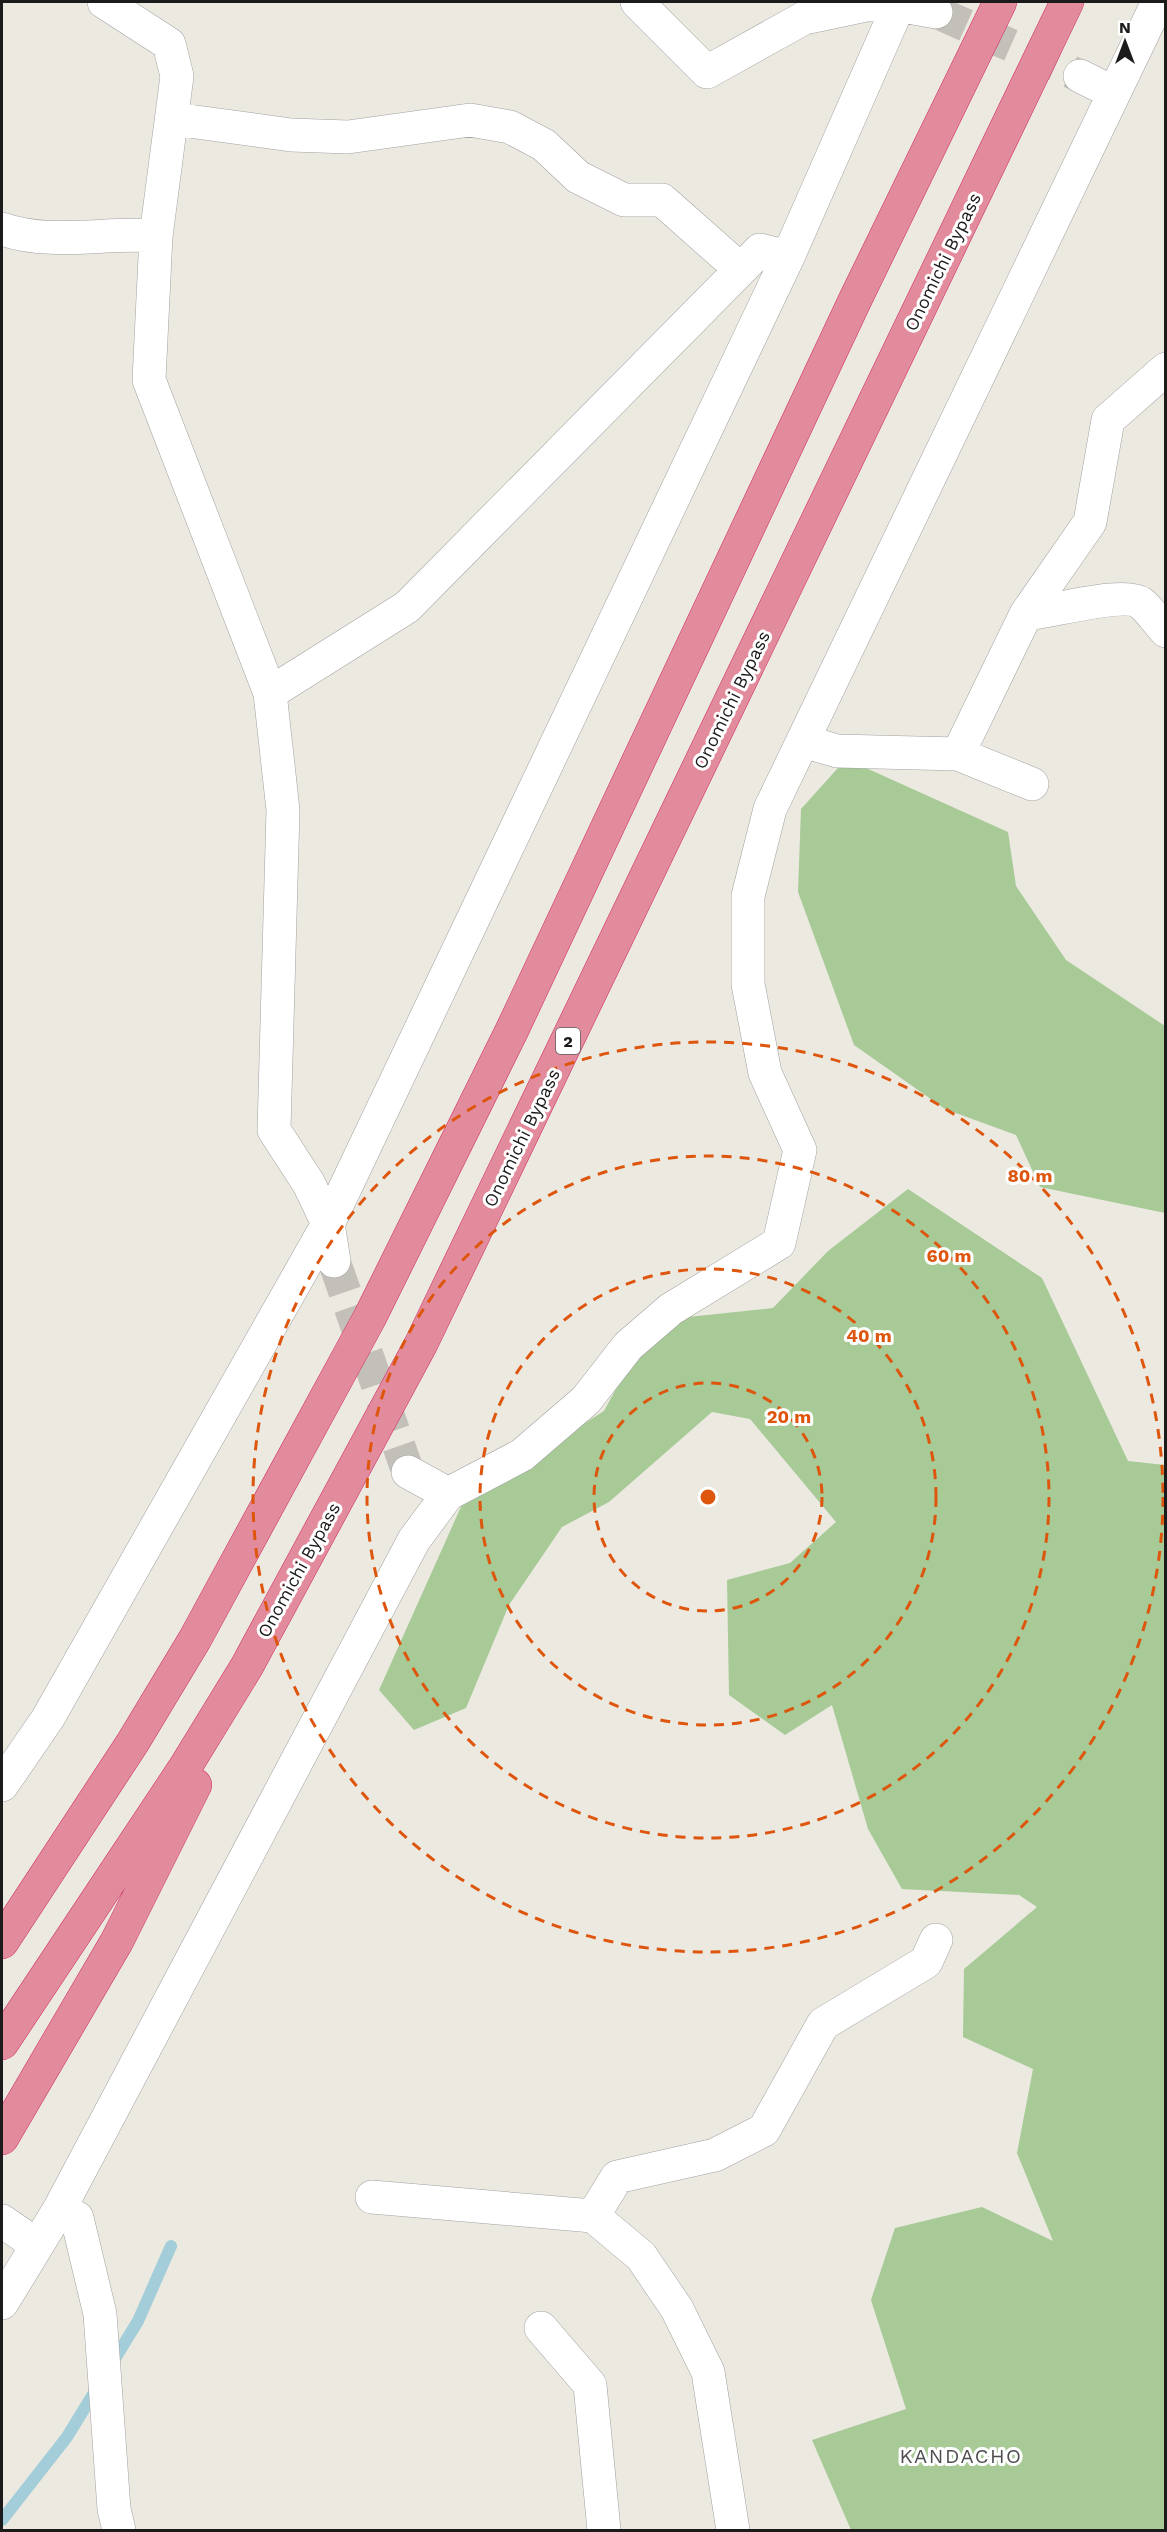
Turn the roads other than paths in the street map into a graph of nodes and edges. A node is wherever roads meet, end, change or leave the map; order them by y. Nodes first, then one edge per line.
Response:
1 (104, 2) edge
2 (637, 2) edge
3 (1000, 2) edge
4 (1067, 2) edge
5 (1158, 2) edge
6 (899, 4) edge
7 (936, 12) tunnel mouth
8 (1080, 76) tunnel mouth
9 (1114, 93) junction
10 (174, 119) junction
11 (2, 229) edge
12 (156, 236) junction
13 (788, 257) junction
14 (740, 269) junction
15 (1166, 369) edge
16 (1026, 614) junction
17 (1166, 631) edge
18 (270, 693) junction
19 (802, 741) junction
20 (958, 754) junction
21 (1032, 784) dead end
22 (327, 1224) junction
23 (334, 1261) tunnel mouth
24 (408, 1472) tunnel mouth
25 (448, 1494) junction
26 (331, 1513) junction
27 (134, 1742) junction
28 (2, 1785) edge
29 (2, 1906) edge
30 (936, 1940) dead end
31 (2, 1942) edge
32 (2, 2043) edge
33 (2, 2138) edge
34 (372, 2198) dead end
35 (60, 2208) junction
36 (593, 2216) junction
37 (2, 2221) edge
38 (37, 2246) junction
39 (2, 2303) edge
40 (541, 2328) dead end
41 (118, 2530) edge
42 (604, 2530) edge
43 (733, 2530) edge

1 - 10 street
2 - 6 street
3 - 27 highway
4 - 26 highway, Onomichi Bypass / 2
5 - 9 street
6 - 7 street
6 - 13 street
8 - 9 street
9 - 19 street
10 - 12 street
10 - 14 street
11 - 12 street
12 - 18 street
13 - 14 street
13 - 22 street
14 - 18 street
15 - 16 street
16 - 17 street
16 - 20 street
18 - 22 street
19 - 20 street
19 - 25 street
20 - 21 street
22 - 23 street
22 - 28 street
24 - 25 street
25 - 35 street
26 - 32 highway, Onomichi Bypass / 2
26 - 33 highway
27 - 29 highway
27 - 31 highway
30 - 36 street
34 - 36 street
35 - 38 street
35 - 41 street
36 - 43 street
37 - 38 street
38 - 39 street
40 - 42 street

